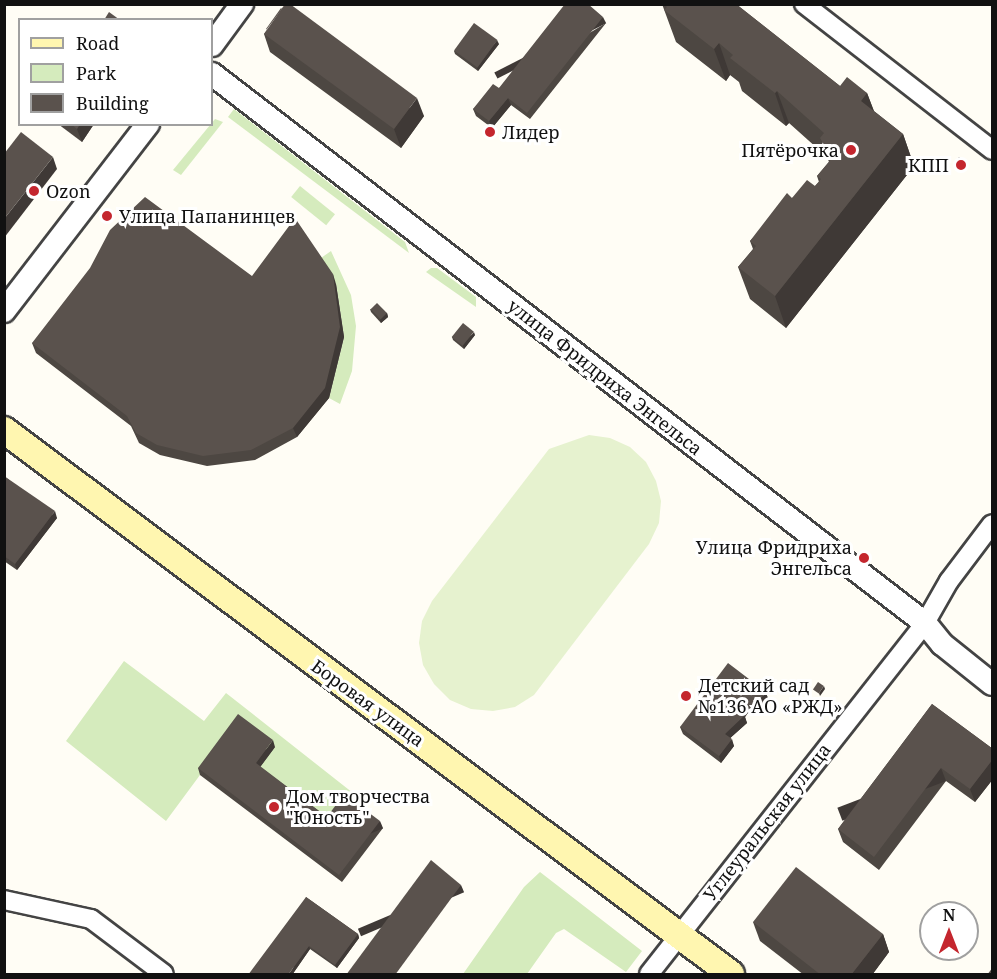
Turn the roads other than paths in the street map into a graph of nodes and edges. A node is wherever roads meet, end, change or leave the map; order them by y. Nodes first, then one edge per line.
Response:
1 (242, 4) edge
2 (804, 4) edge
3 (213, 44) edge
4 (213, 75) edge
5 (146, 126) edge
6 (993, 150) edge
7 (4, 311) edge
8 (4, 430) edge
9 (993, 524) edge
10 (925, 623) junction
11 (993, 684) edge
12 (4, 900) edge
13 (680, 934) junction
14 (156, 972) edge
15 (649, 975) edge
16 (731, 975) edge

1 - 3 street
2 - 6 street
4 - 10 street, улица Фридриха Энгельса
5 - 7 street
8 - 13 main road, Боровая улица
9 - 10 street, Углеуральская улица
10 - 11 street, улица Фридриха Энгельса
10 - 13 street, Углеуральская улица
12 - 14 street
13 - 15 street, Углеуральская улица
13 - 16 main road, Боровая улица

